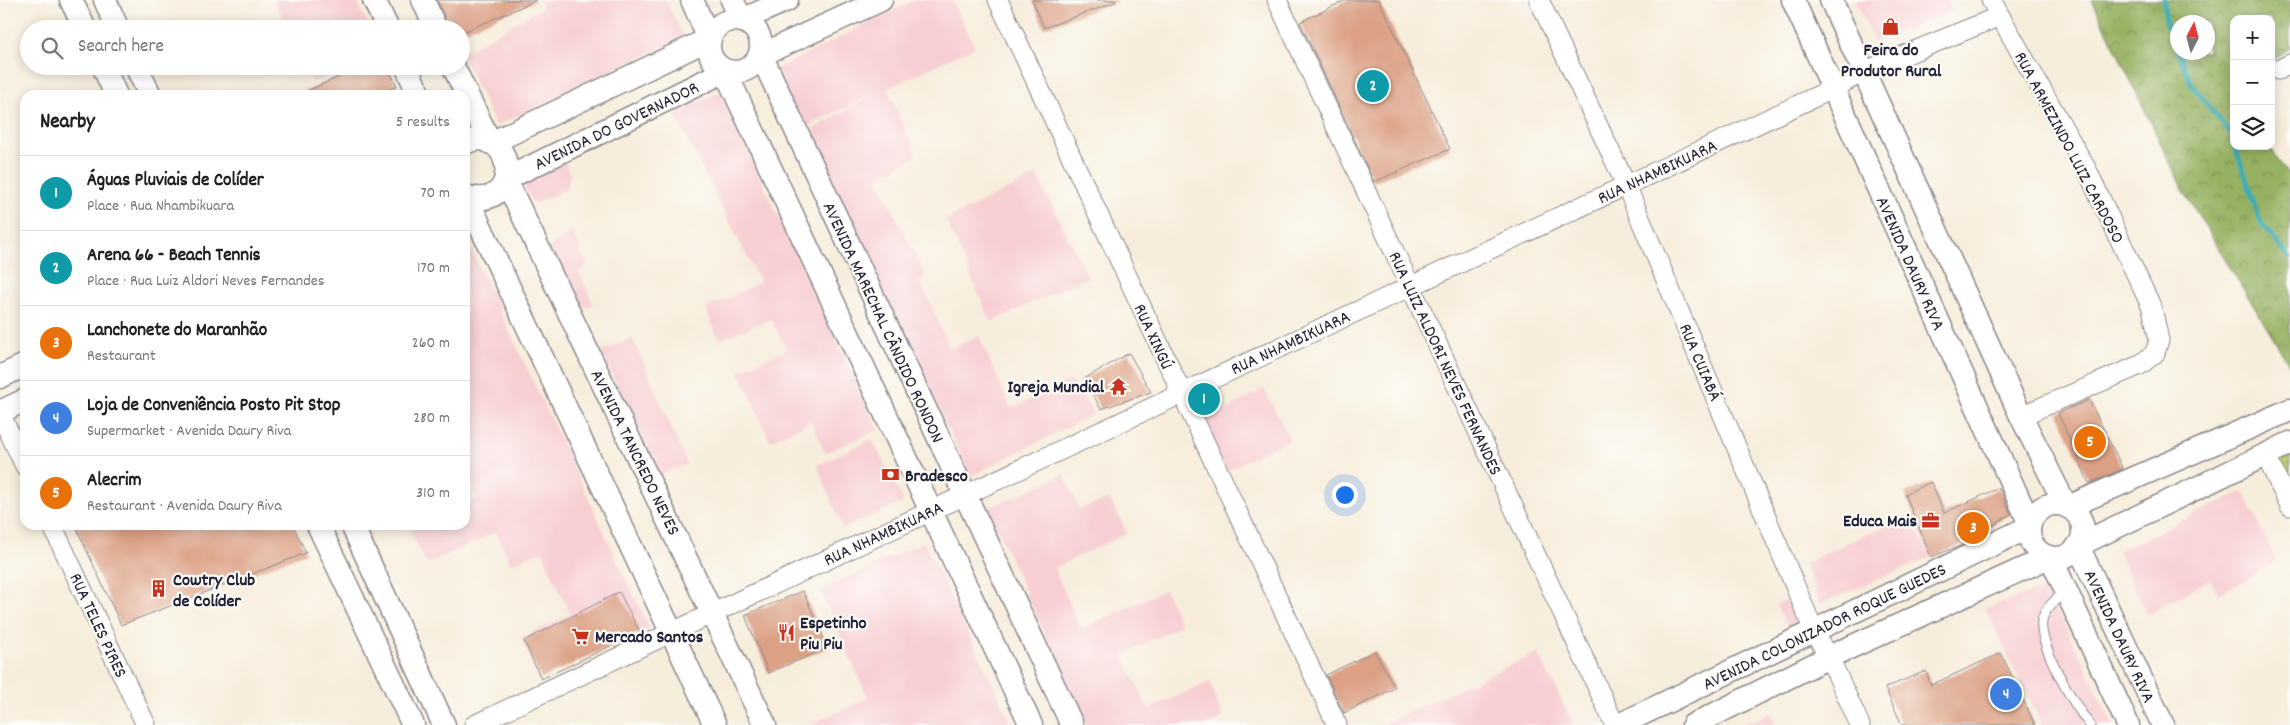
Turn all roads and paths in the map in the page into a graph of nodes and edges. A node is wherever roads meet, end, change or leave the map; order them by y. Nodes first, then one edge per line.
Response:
1 (72, 0) edge
2 (105, 0) edge
3 (374, 0) edge
4 (423, 0) edge
5 (692, 0) edge
6 (732, 0) edge
7 (787, 0) edge
8 (881, 0) edge
9 (998, 0) edge
10 (1277, 0) edge
11 (1539, 0) edge
12 (1793, 0) edge
13 (1831, 0) edge
14 (1996, 8) edge
15 (81, 20) edge
16 (114, 20) edge
17 (384, 20) edge
18 (432, 20) edge
19 (742, 20) junction
20 (709, 39) junction
21 (760, 55) junction
22 (725, 71) junction
23 (1863, 72) junction
24 (107, 75) edge
25 (140, 75) edge
26 (410, 75) edge
27 (457, 75) edge
28 (1832, 89) junction
29 (114, 90) edge
30 (148, 90) edge
31 (418, 90) edge
32 (465, 90) edge
33 (470, 101) edge
34 (470, 142) edge
35 (490, 143) junction
36 (506, 179) junction
37 (1626, 185) junction
38 (470, 197) edge
39 (470, 204) edge
40 (1410, 286) junction
41 (20, 367) edge
42 (0, 377) edge
43 (1181, 393) junction
44 (20, 403) edge
45 (2290, 410) edge
46 (0, 413) edge
47 (2021, 416) junction
48 (2290, 442) edge
49 (2265, 454) junction
50 (20, 455) edge
51 (964, 495) junction
52 (2067, 506) junction
53 (2290, 506) edge
54 (930, 511) junction
55 (2029, 526) junction
56 (54, 530) edge
57 (320, 530) edge
58 (354, 530) edge
59 (2078, 546) junction
60 (2050, 557) junction
61 (2066, 591) junction
62 (714, 613) junction
63 (1814, 631) junction
64 (672, 633) junction
65 (1829, 657) junction
66 (146, 725) edge
67 (413, 725) edge
68 (444, 725) edge
69 (474, 725) edge
70 (715, 725) edge
71 (765, 725) edge
72 (1031, 725) edge
73 (1072, 725) edge
74 (1337, 725) edge
75 (1615, 725) edge
76 (1619, 725) edge
77 (1693, 725) edge
78 (1860, 725) edge
79 (2090, 725) edge
80 (2128, 725) edge
81 (2163, 725) edge

1 - 15 street
2 - 16 street
3 - 17 street
4 - 18 street
5 - 20 street
6 - 19 street
7 - 19 street
8 - 21 street
9 - 43 street, RUA XINGÚ
10 - 40 street, RUA LUIZ ALDORI NEVES FERNANDES
11 - 37 street, RUA CUIABÁ
12 - 28 street, AVENIDA DAURY RIVA
13 - 23 street, AVENIDA DAURY RIVA
14 - 23 street, RUA NHAMBIKUARA
14 - 47 street, RUA ARMEZINDO LUIZ CARDOSO
19 - 20 street
19 - 21 street
20 - 22 street
20 - 35 street, AVENIDA DO GOVERNADOR
21 - 22 street
21 - 51 street, AVENIDA MARECHAL CÂNDIDO RONDON
22 - 36 street, AVENIDA DO GOVERNADOR
22 - 54 street
23 - 28 street, RUA NHAMBIKUARA
23 - 47 street, AVENIDA DAURY RIVA
24 - 29 street
25 - 30 street
26 - 31 street
27 - 32 street
28 - 37 street, RUA NHAMBIKUARA
28 - 55 street, AVENIDA DAURY RIVA
33 - 35 street
34 - 35 street
35 - 36 street, AVENIDA TANCREDO NEVES
36 - 38 street, AVENIDA DO GOVERNADOR
36 - 62 street, AVENIDA TANCREDO NEVES
37 - 40 street, RUA NHAMBIKUARA
37 - 63 street, RUA CUIABÁ
39 - 64 street
40 - 43 street, RUA NHAMBIKUARA
40 - 75 street, RUA LUIZ ALDORI NEVES FERNANDES
41 - 42 street
43 - 51 street, RUA NHAMBIKUARA
43 - 74 street, RUA XINGÚ
44 - 46 street
45 - 52 street
46 - 50 street
47 - 52 street, AVENIDA DAURY RIVA
48 - 49 street
49 - 53 street
49 - 59 street
51 - 54 street, RUA NHAMBIKUARA
51 - 73 street, AVENIDA MARECHAL CÂNDIDO RONDON
52 - 55 street
52 - 59 street
54 - 62 street, RUA NHAMBIKUARA
54 - 72 street
55 - 60 street
55 - 63 street, AVENIDA COLONIZADOR ROQUE GUEDES
56 - 66 street, RUA TELES PIRES
57 - 67 street
58 - 68 street
59 - 60 street
59 - 81 street, AVENIDA DAURY RIVA
60 - 61 street, AVENIDA DAURY RIVA
60 - 65 street, AVENIDA COLONIZADOR ROQUE GUEDES
61 - 79 lane
61 - 80 street, AVENIDA DAURY RIVA
62 - 64 street, RUA NHAMBIKUARA
62 - 71 street, AVENIDA TANCREDO NEVES
63 - 65 street, RUA CUIABÁ
63 - 76 street, AVENIDA COLONIZADOR ROQUE GUEDES
64 - 69 street, RUA NHAMBIKUARA
64 - 70 street
65 - 77 street, AVENIDA COLONIZADOR ROQUE GUEDES
65 - 78 street, RUA CUIABÁ

